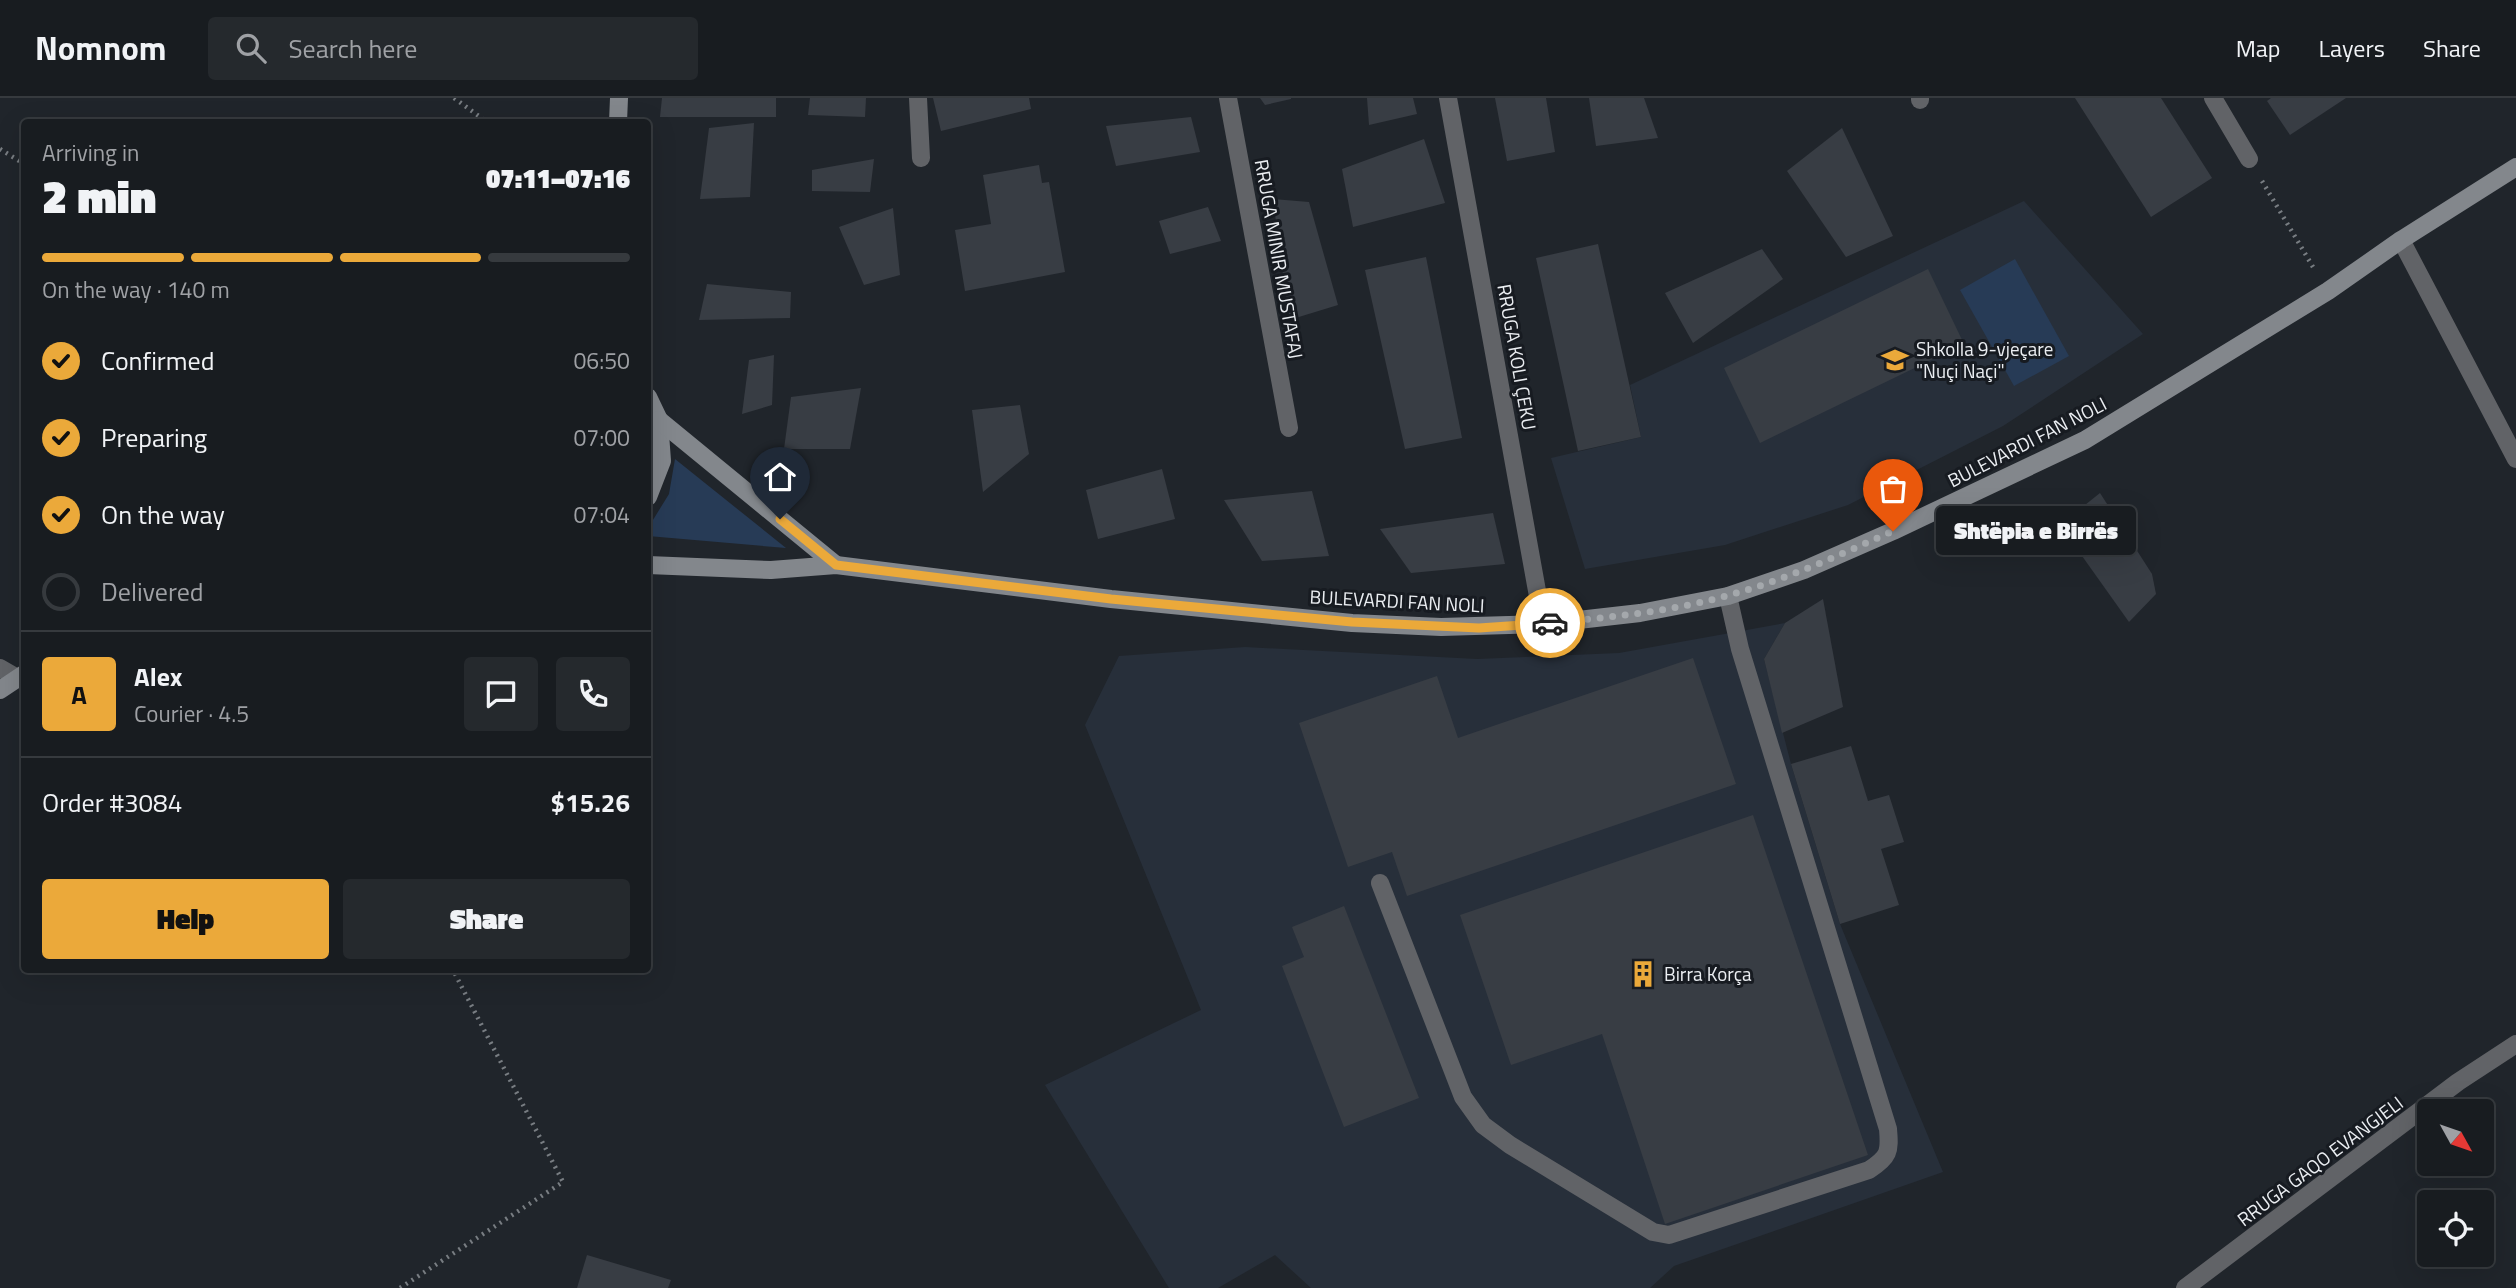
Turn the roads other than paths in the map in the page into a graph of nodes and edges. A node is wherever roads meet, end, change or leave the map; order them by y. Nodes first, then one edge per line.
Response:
1 (619, 98) edge
2 (918, 98) edge
3 (1228, 98) edge
4 (1448, 98) edge
5 (2213, 98) edge
6 (618, 119) edge
7 (921, 158) dead end
8 (2249, 159) road end
9 (2516, 167) edge
10 (2402, 240) junction
11 (651, 403) edge
12 (659, 420) junction
13 (1289, 428) dead end
14 (2516, 459) edge
15 (651, 489) edge
16 (651, 565) edge
17 (836, 565) junction
18 (1728, 596) junction
19 (1543, 624) junction
20 (0, 668) edge
21 (21, 676) edge
22 (21, 678) edge
23 (0, 690) edge
24 (1380, 883) dead end
25 (2516, 1044) edge
26 (2185, 1288) edge

1 - 6 main road
2 - 7 street
3 - 13 street, RRUGA MINIR MUSTAFAJ
4 - 19 street, RRUGA KOLI ÇEKU
5 - 8 street
9 - 10 main road, BULEVARDI FAN NOLI
10 - 14 street
10 - 18 main road, BULEVARDI FAN NOLI
11 - 12 main road
12 - 15 main road
12 - 17 main road
16 - 17 main road, BULEVARDI FAN NOLI
17 - 19 main road, BULEVARDI FAN NOLI
18 - 19 main road, BULEVARDI FAN NOLI
18 - 24 street
20 - 21 street
22 - 23 main road
25 - 26 street, RRUGA GAQO EVANGJELI

